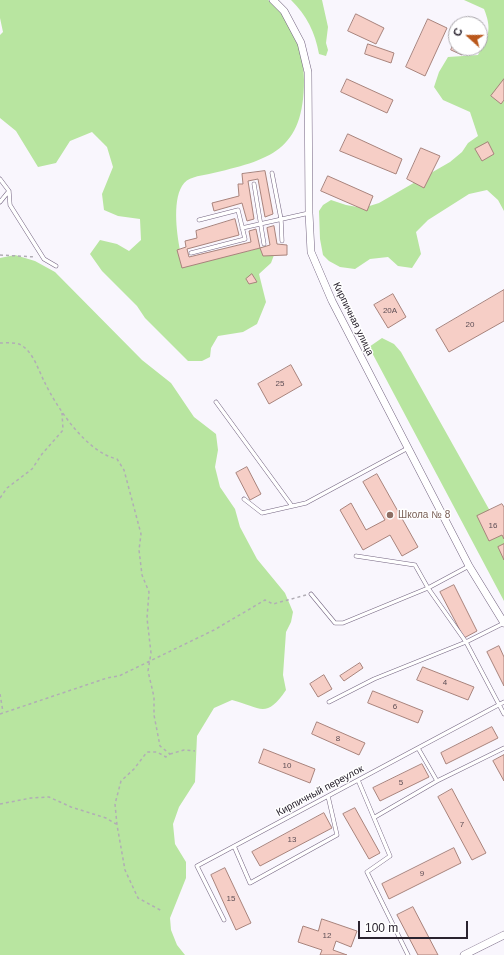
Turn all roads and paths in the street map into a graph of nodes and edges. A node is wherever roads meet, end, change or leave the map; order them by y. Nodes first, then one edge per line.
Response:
1 (273, 0) edge
2 (272, 173) dead end
3 (0, 179) edge
4 (254, 184) dead end
5 (9, 192) junction
6 (0, 202) edge
7 (309, 214) junction
8 (199, 220) dead end
9 (281, 220) junction
10 (261, 224) junction
11 (242, 228) junction
12 (282, 241) dead end
13 (264, 244) dead end
14 (191, 253) dead end
15 (0, 255) edge
16 (44, 258) junction
17 (56, 266) dead end
18 (0, 343) edge
19 (216, 402) dead end
20 (62, 412) junction
21 (408, 448) junction
22 (0, 498) edge
23 (244, 500) dead end
24 (292, 506) junction
25 (356, 556) dead end
26 (469, 566) junction
27 (428, 588) junction
28 (311, 594) joint
29 (504, 623) edge
30 (466, 642) junction
31 (149, 661) junction
32 (0, 694) edge
33 (328, 702) dead end
34 (504, 702) edge
35 (499, 706) junction
36 (3, 713) junction
37 (0, 714) edge
38 (504, 714) edge
39 (418, 748) junction
40 (504, 748) edge
41 (195, 751) dead end
42 (170, 754) junction
43 (358, 780) junction
44 (437, 782) junction
45 (328, 796) junction
46 (0, 804) edge
47 (375, 817) junction
48 (117, 825) junction
49 (234, 846) junction
50 (162, 911) dead end
51 (224, 920) dead end
52 (504, 935) edge
53 (408, 955) edge
54 (464, 955) edge

1 - 7 street, Кирпичная улица
2 - 9 lane
3 - 5 lane
4 - 10 lane
5 - 6 lane
5 - 16 lane
7 - 9 lane
7 - 21 street, Кирпичная улица
8 - 11 lane
9 - 10 lane
9 - 12 lane
10 - 11 lane
10 - 13 lane
11 - 14 lane
15 - 16 path
16 - 17 lane
18 - 20 path
19 - 24 lane
20 - 22 path
20 - 31 path
21 - 24 lane
21 - 26 street, Кирпичная улица
23 - 24 lane
25 - 27 lane
26 - 27 lane
26 - 29 street, Кирпичная улица
27 - 28 lane
27 - 30 lane
28 - 31 path
29 - 30 lane
30 - 33 lane
30 - 35 lane
31 - 36 path
31 - 42 path
32 - 36 path
34 - 35 lane, Кирпичный переулок
35 - 38 lane
35 - 39 lane, Кирпичный переулок
36 - 37 path
39 - 43 lane, Кирпичный переулок
39 - 44 lane
40 - 44 lane
41 - 42 path
42 - 48 path
43 - 45 lane, Кирпичный переулок
43 - 47 lane
44 - 47 lane
45 - 49 lane, Кирпичный переулок
45 - 49 lane
46 - 48 path
47 - 53 lane
48 - 50 path
49 - 51 lane, Кирпичный переулок
52 - 54 street

